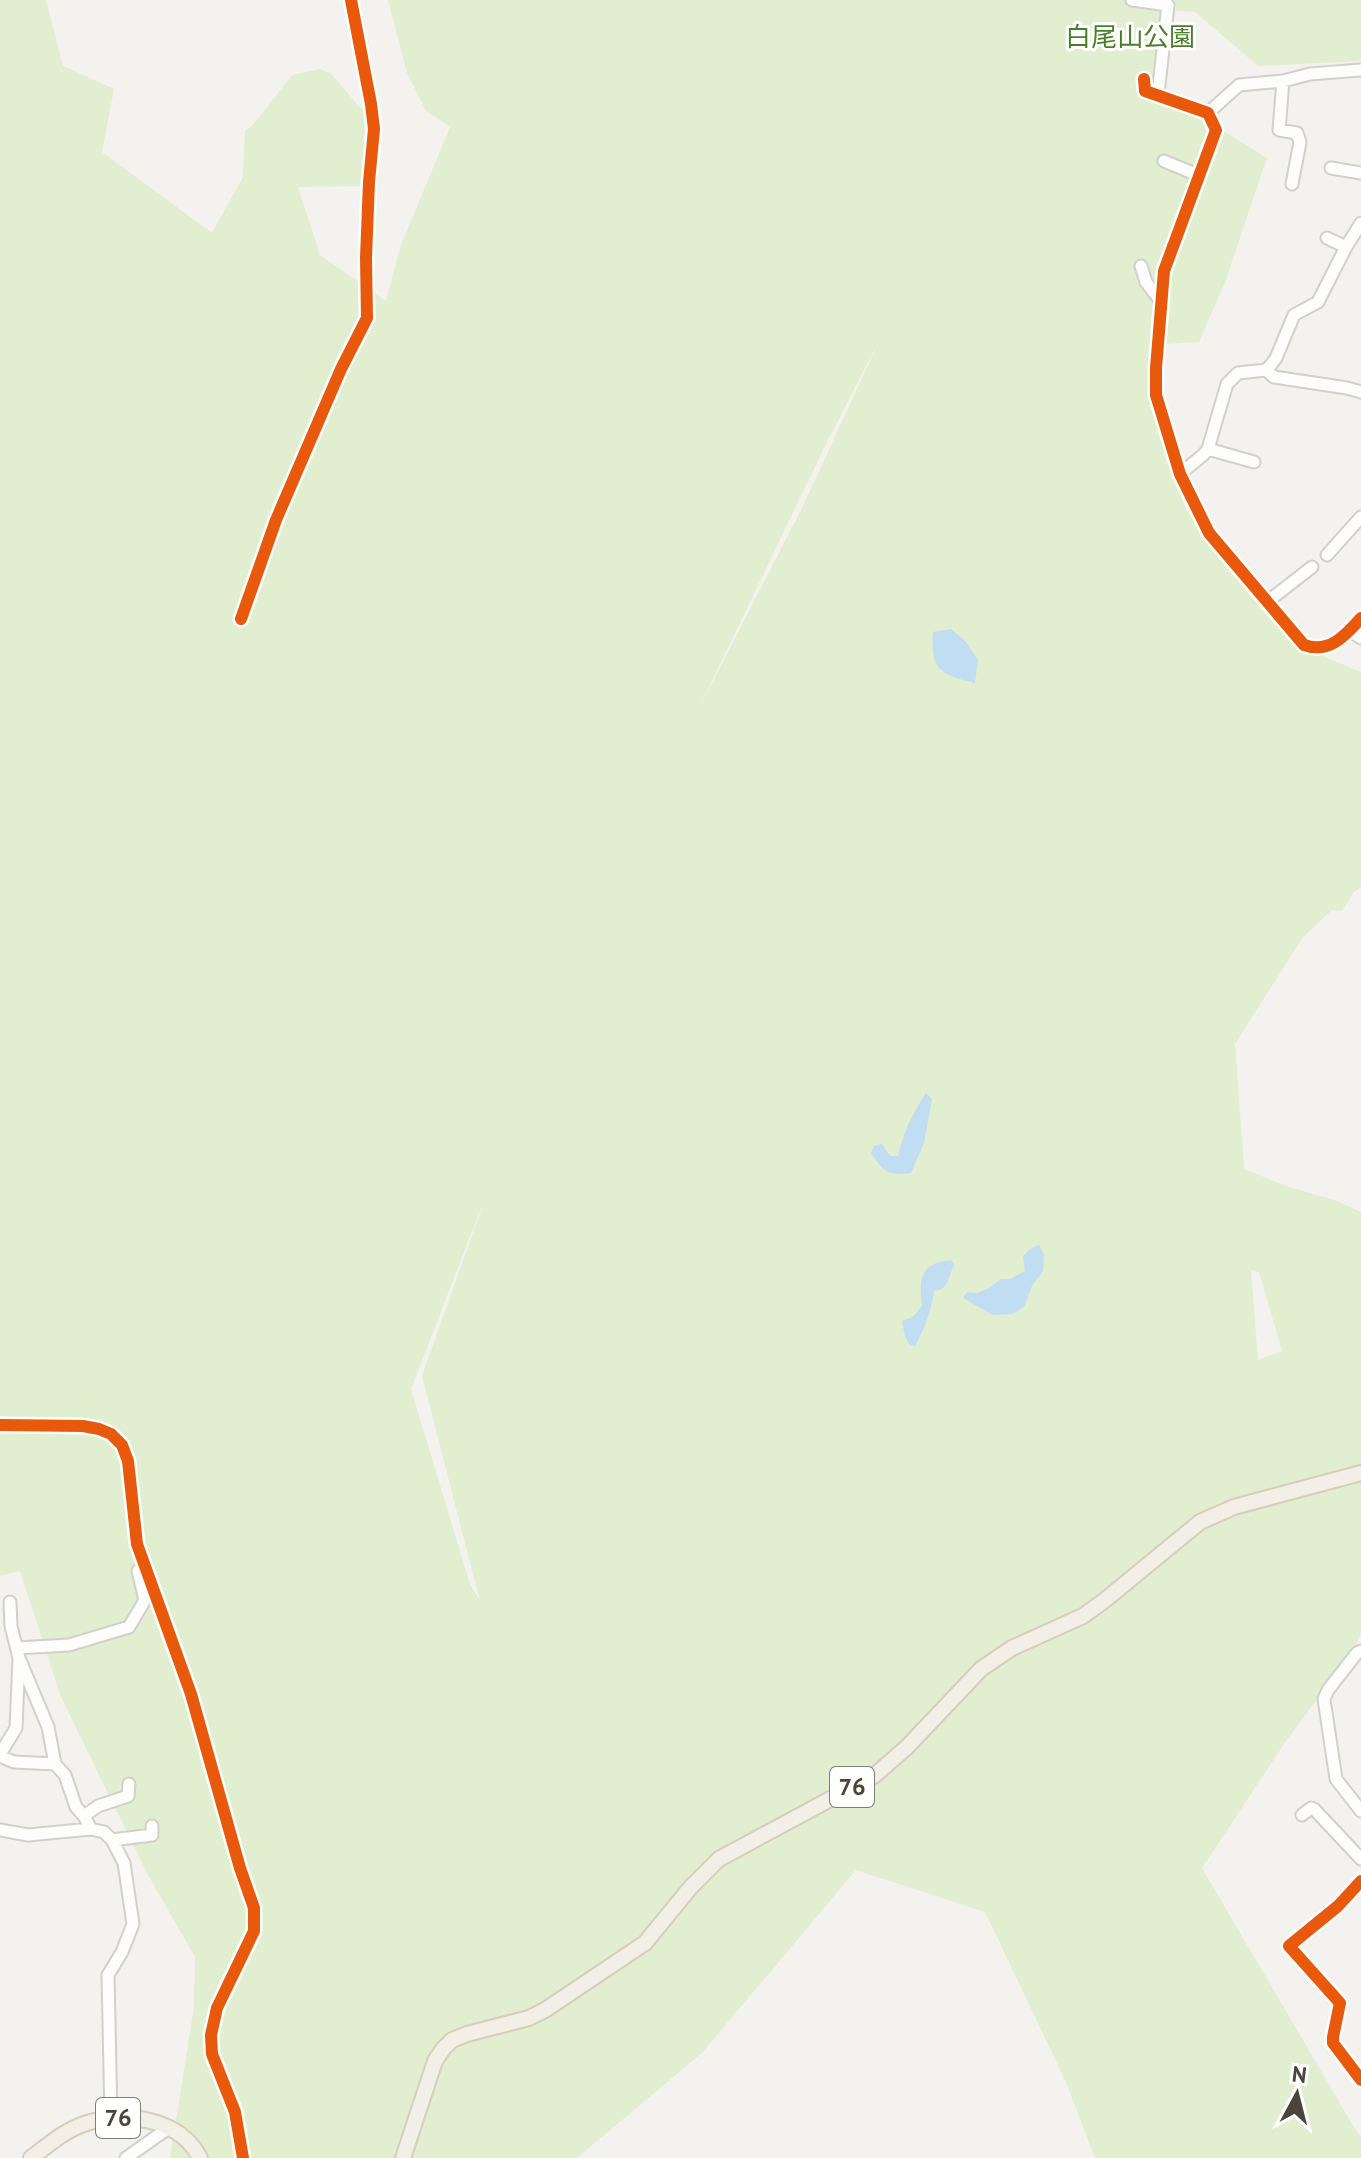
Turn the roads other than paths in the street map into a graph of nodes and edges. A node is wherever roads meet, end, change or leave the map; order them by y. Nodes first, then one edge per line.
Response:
1 (351, 0) edge
2 (1132, 0) edge
3 (1361, 70) edge
4 (1144, 79) dead end
5 (1283, 81) junction
6 (1158, 94) junction
7 (1208, 113) junction
8 (1164, 161) dead end
9 (1331, 168) dead end
10 (1361, 173) edge
11 (1200, 176) junction
12 (1292, 184) dead end
13 (1361, 223) edge
14 (1327, 238) dead end
15 (1346, 247) junction
16 (1141, 266) dead end
17 (1162, 303) junction
18 (1266, 370) junction
19 (1361, 392) edge
20 (1208, 449) junction
21 (1254, 462) dead end
22 (1180, 474) junction
23 (1361, 517) edge
24 (1327, 555) dead end
25 (1312, 567) dead end
26 (1267, 602) junction
27 (1361, 618) edge
28 (241, 619) dead end
29 (1350, 631) junction
30 (1361, 638) edge
31 (0, 1425) edge
32 (1361, 1473) edge
33 (144, 1564) junction
34 (10, 1602) dead end
35 (1361, 1651) edge
36 (18, 1653) junction
37 (0, 1755) edge
38 (55, 1764) junction
39 (129, 1784) dead end
40 (1359, 1805) edge
41 (1302, 1815) dead end
42 (84, 1816) junction
43 (152, 1826) dead end
44 (91, 1829) junction
45 (0, 1830) edge
46 (112, 1840) junction
47 (1361, 1859) edge
48 (1361, 1881) edge
49 (1361, 2080) edge
50 (111, 2118) junction
51 (170, 2127) junction
52 (31, 2158) edge
53 (126, 2158) edge
54 (200, 2158) edge
55 (243, 2158) edge
56 (403, 2158) edge

1 - 28 street
2 - 6 street
3 - 5 street
4 - 6 street
5 - 7 street
5 - 12 street
6 - 7 street
7 - 11 street
8 - 11 street
9 - 10 street
11 - 17 street
13 - 15 street
14 - 15 street
15 - 18 street
16 - 17 street
17 - 22 street
18 - 19 street
18 - 20 street
20 - 21 street
20 - 22 street
22 - 26 street
23 - 24 street
25 - 26 street
26 - 29 street
27 - 29 street
29 - 30 street
31 - 33 street
32 - 56 main road, 76
33 - 36 street
33 - 55 street
34 - 36 street
35 - 40 street
36 - 37 street
36 - 38 street
37 - 38 street
38 - 42 street
39 - 42 street
41 - 47 street
42 - 44 street
43 - 46 street
44 - 45 street
44 - 46 street
46 - 50 street
48 - 49 street
50 - 51 main road, 76
50 - 52 main road, 76
51 - 53 street
51 - 54 main road, 76

